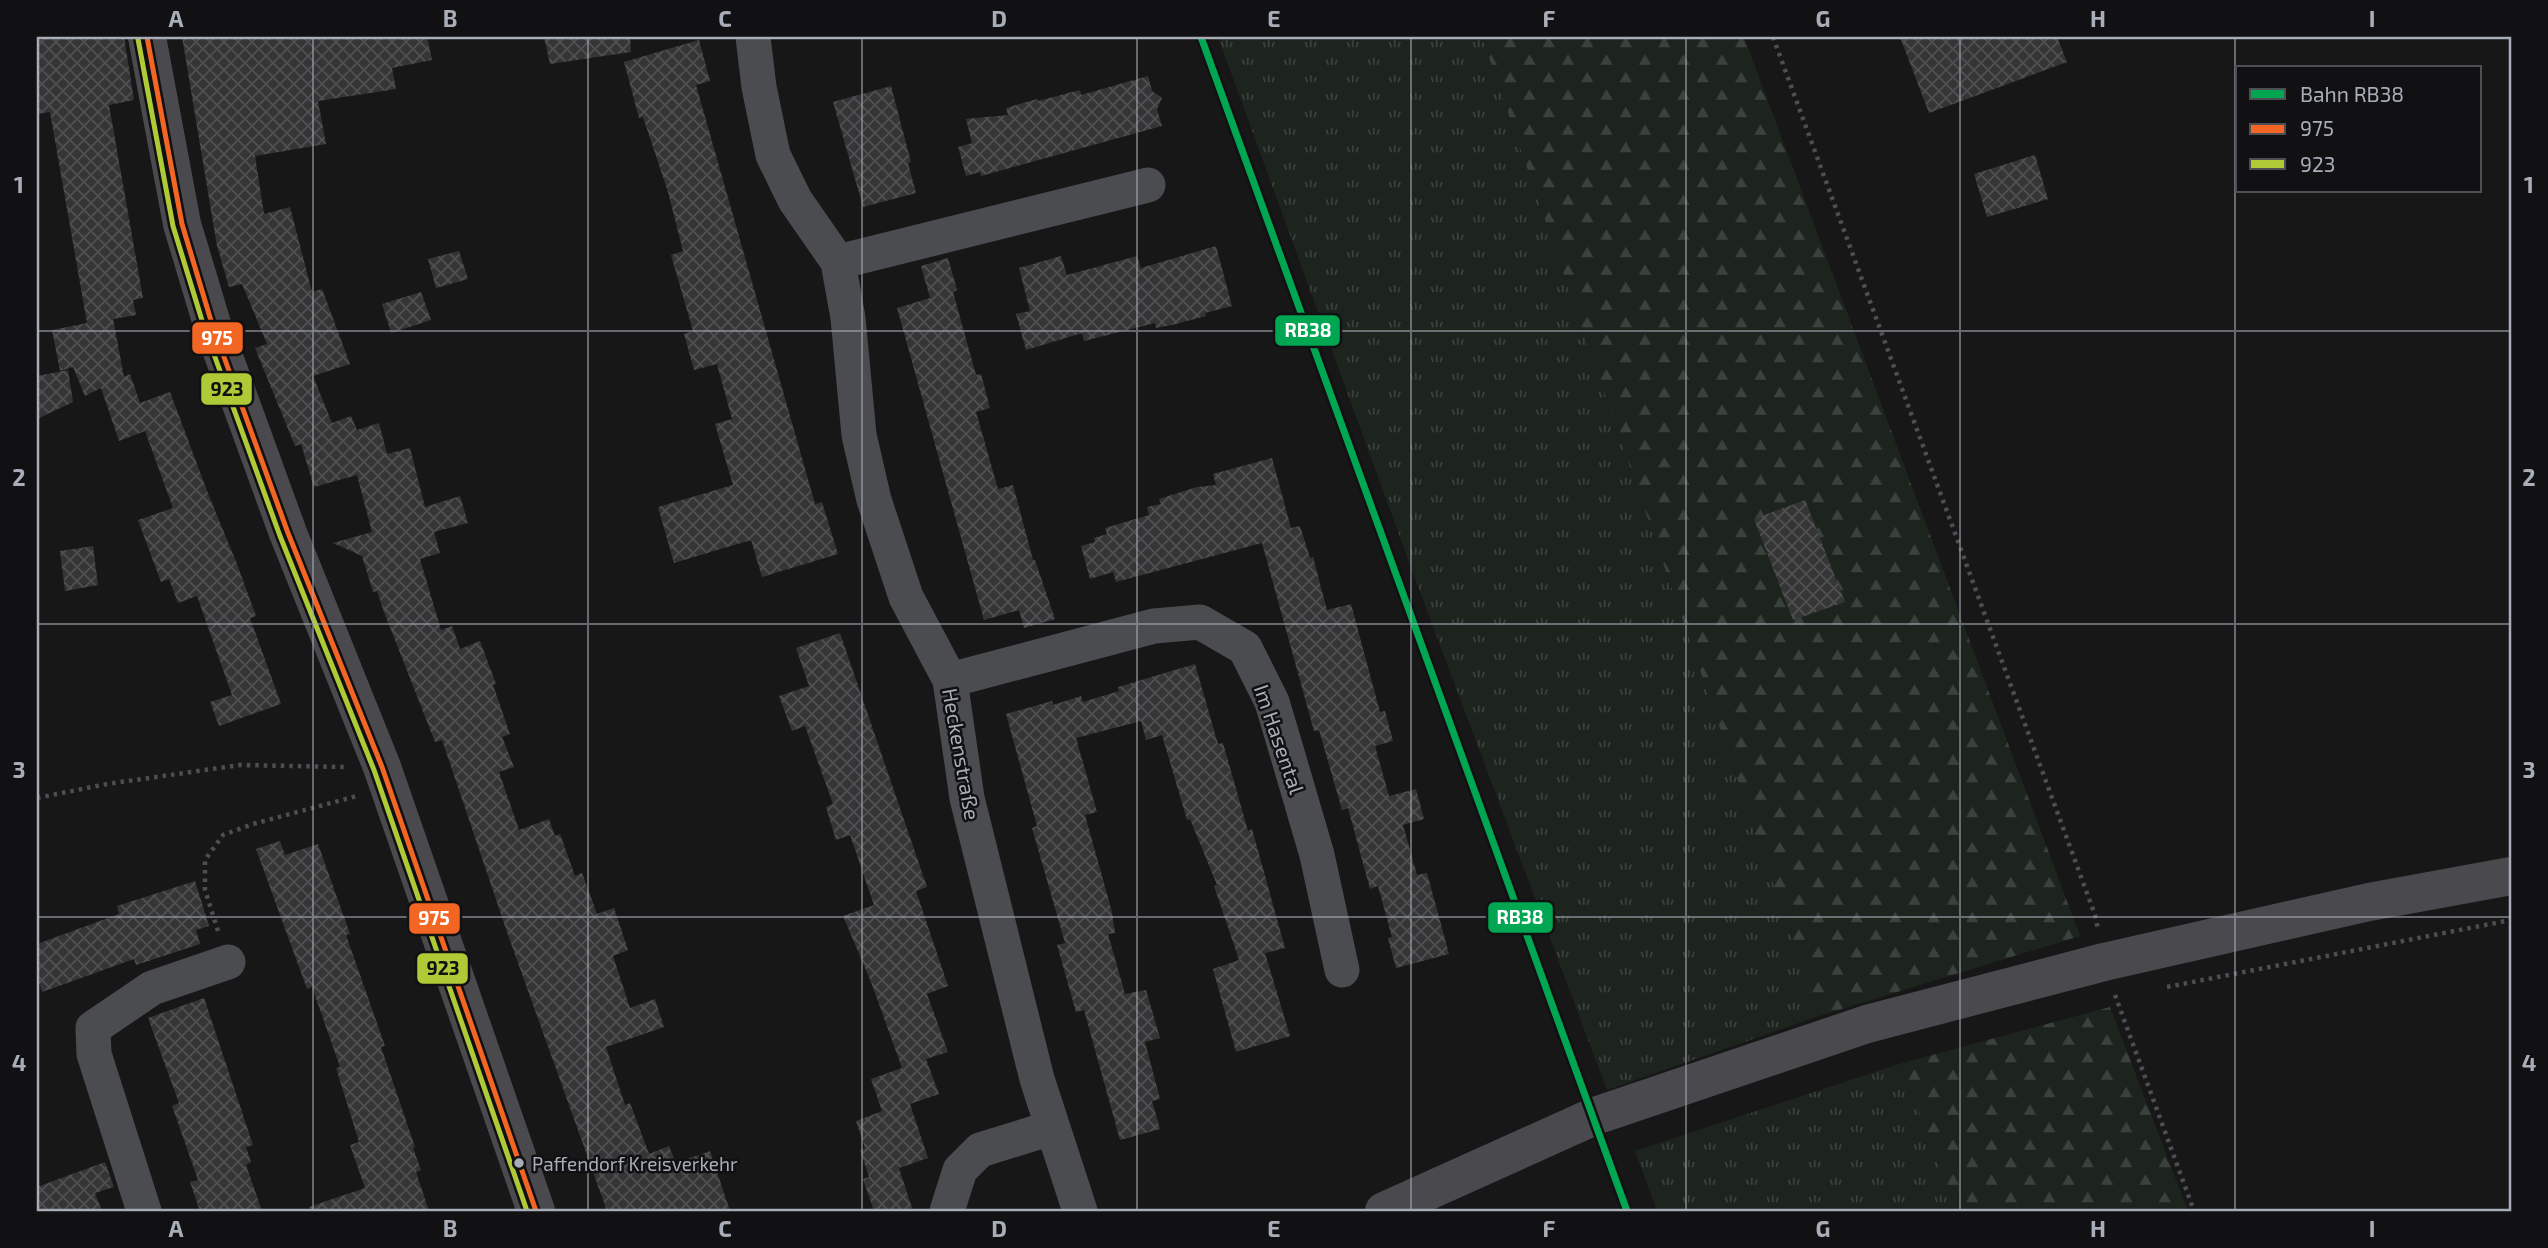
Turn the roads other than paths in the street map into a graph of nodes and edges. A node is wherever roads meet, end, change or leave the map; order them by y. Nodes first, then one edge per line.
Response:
1 (147, 37) edge
2 (753, 37) edge
3 (1147, 185) dead end
4 (838, 262) junction
5 (950, 680) junction
6 (2511, 876) edge
7 (228, 962) road end
8 (1342, 970) dead end
9 (1051, 1128) junction
10 (144, 1211) edge
11 (536, 1211) edge
12 (947, 1211) edge
13 (1080, 1211) edge
14 (1384, 1211) edge

1 - 11 street
2 - 4 street, Heckenstraße
3 - 4 street
4 - 5 street, Heckenstraße
5 - 8 street, Im Hasental
5 - 9 street, Heckenstraße
6 - 14 street
7 - 10 street
9 - 12 street
9 - 13 street, Heckenstraße

